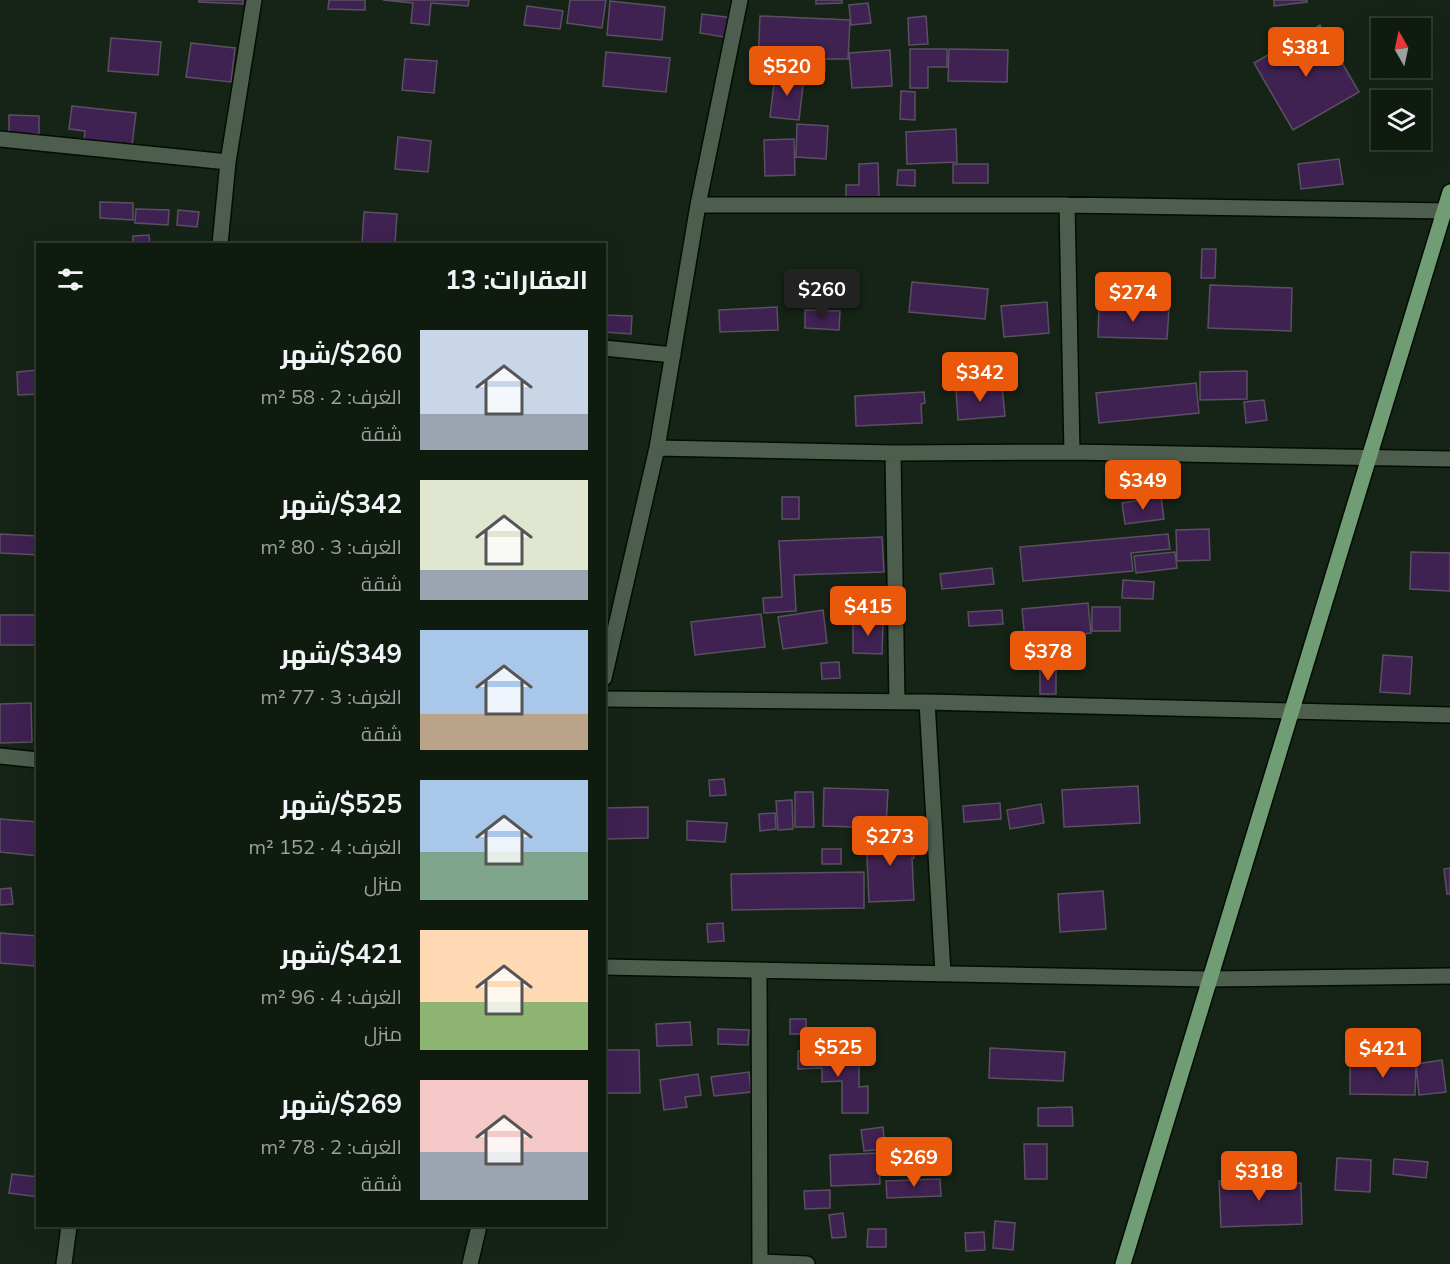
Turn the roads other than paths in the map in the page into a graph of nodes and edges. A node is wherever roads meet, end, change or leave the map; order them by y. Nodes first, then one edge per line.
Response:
1 (254, 0) edge
2 (740, 0) edge
3 (0, 139) edge
4 (228, 162) junction
5 (1450, 192) edge
6 (698, 205) junction
7 (1067, 205) junction
8 (1447, 211) edge
9 (220, 243) edge
10 (606, 348) edge
11 (673, 355) junction
12 (657, 448) junction
13 (1072, 452) junction
14 (893, 453) junction
15 (1368, 459) junction
16 (1450, 459) edge
17 (606, 669) edge
18 (606, 699) edge
19 (897, 702) junction
20 (927, 702) junction
21 (1292, 711) junction
22 (1450, 715) edge
23 (0, 756) edge
24 (36, 760) edge
25 (606, 967) edge
26 (759, 970) junction
27 (943, 973) junction
28 (1450, 976) edge
29 (1208, 979) junction
30 (69, 1227) edge
31 (479, 1227) edge
32 (760, 1263) edge
33 (64, 1264) edge
34 (470, 1264) edge
35 (807, 1264) edge
36 (1123, 1264) edge

1 - 4 street
2 - 6 street
3 - 4 street
4 - 9 street
5 - 8 main road
6 - 7 street
6 - 11 street
7 - 8 street
7 - 13 street
8 - 15 main road
10 - 11 street
11 - 12 street
12 - 14 street
12 - 17 street
13 - 14 street
13 - 15 street
14 - 19 street
15 - 16 street
15 - 21 main road
18 - 19 street
19 - 20 street
20 - 21 street
20 - 27 street
21 - 22 street
21 - 29 main road
23 - 24 street
25 - 26 street
26 - 27 street
26 - 32 street
27 - 29 street
28 - 29 street
29 - 36 main road
30 - 33 street
31 - 34 street
32 - 35 street

